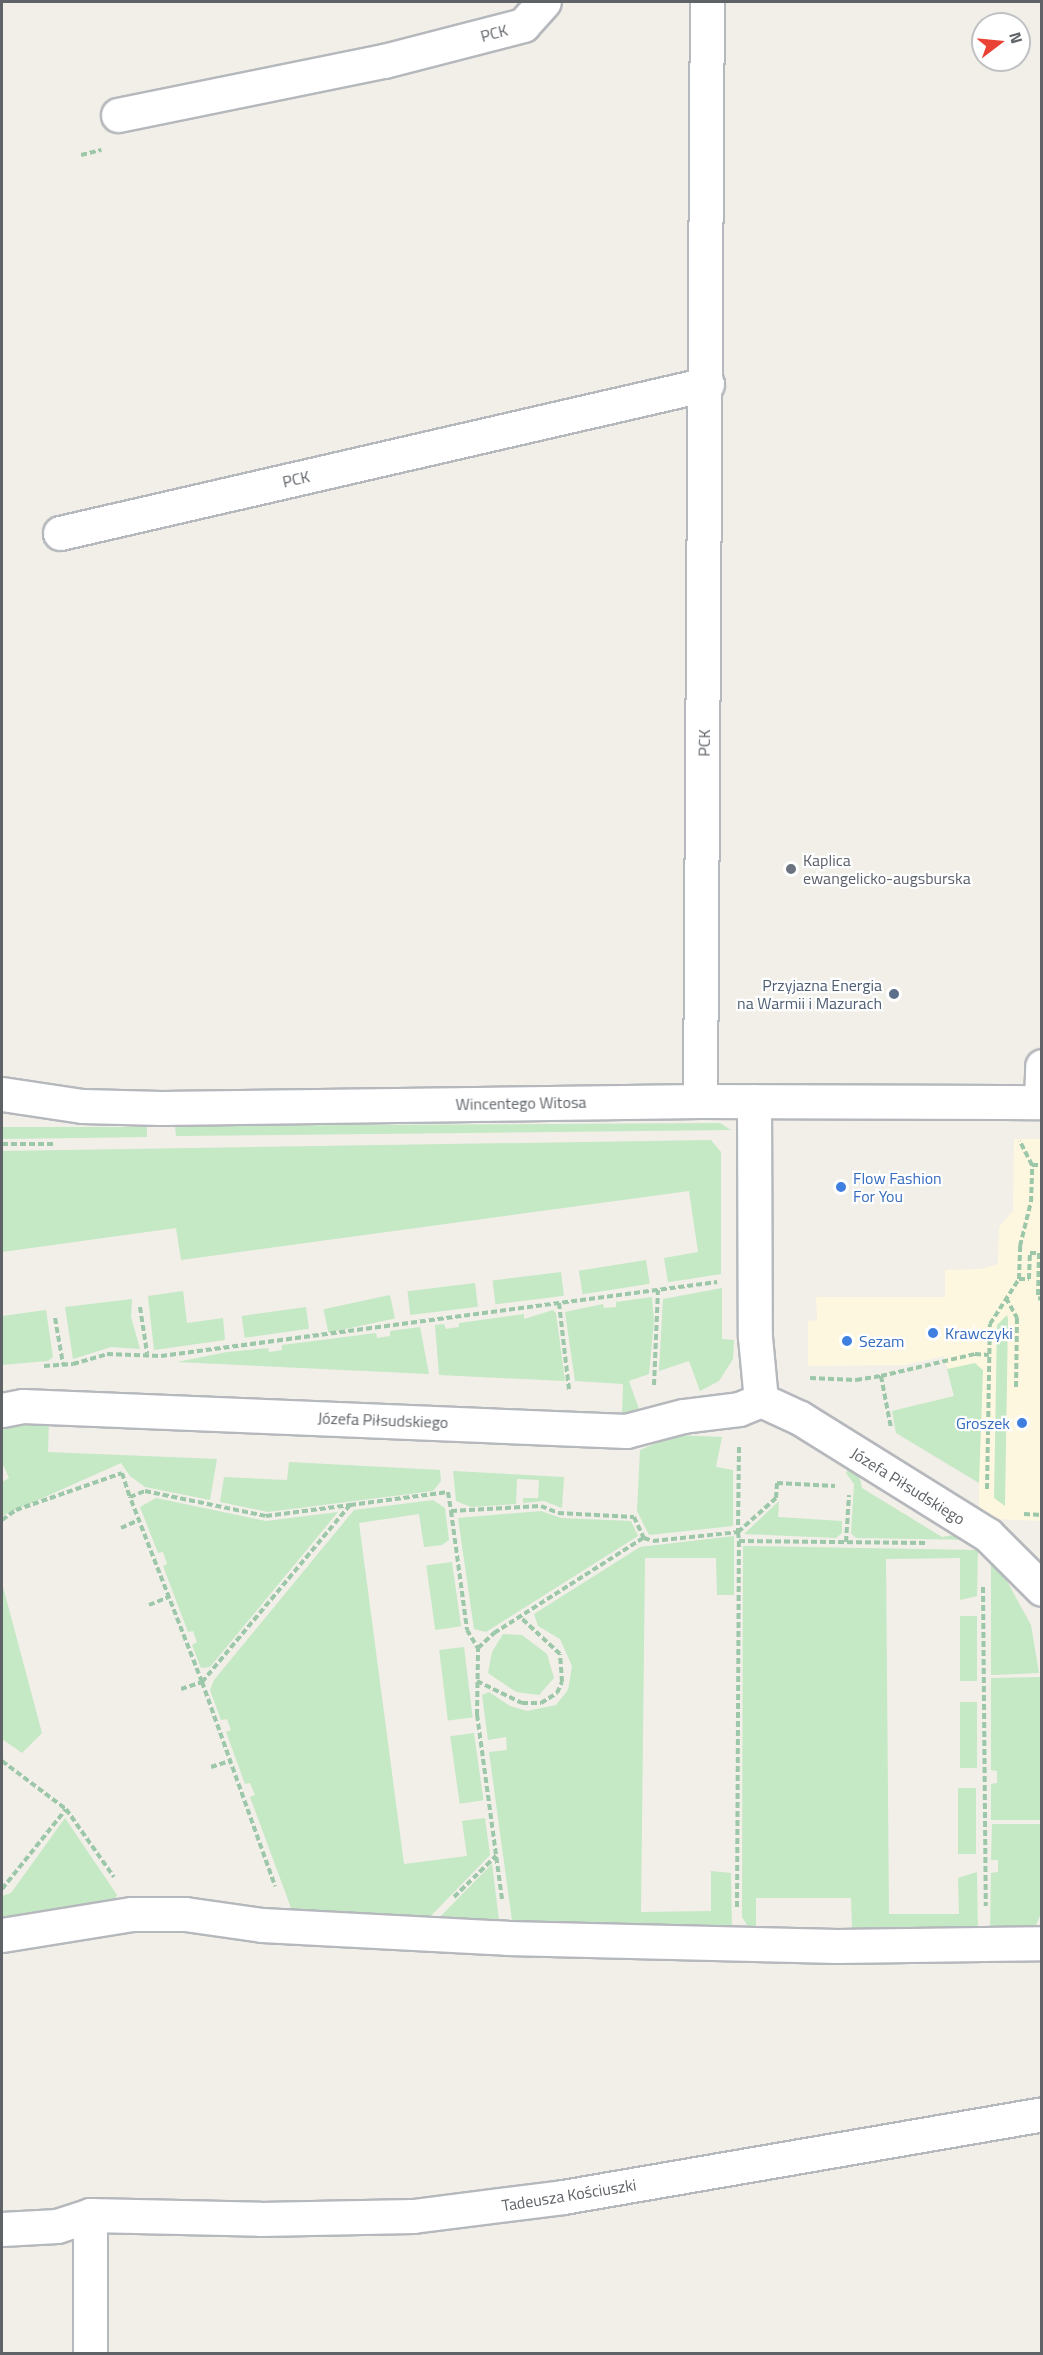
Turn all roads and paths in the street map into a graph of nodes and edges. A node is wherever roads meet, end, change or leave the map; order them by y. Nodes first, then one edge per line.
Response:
1 (544, 2) edge
2 (707, 2) edge
3 (117, 115) dead end
4 (707, 384) junction
5 (60, 533) dead end
6 (1041, 1066) edge
7 (2, 1094) edge
8 (700, 1101) junction
9 (754, 1101) junction
10 (1041, 1102) edge
11 (1020, 1133) dead end
12 (1032, 1165) junction
13 (1041, 1165) edge
14 (1019, 1279) junction
15 (728, 1281) dead end
16 (658, 1290) junction
17 (1006, 1298) junction
18 (1041, 1299) edge
19 (560, 1304) junction
20 (140, 1307) dead end
21 (55, 1318) dead end
22 (147, 1353) junction
23 (988, 1355) junction
24 (63, 1364) junction
25 (32, 1367) dead end
26 (881, 1376) junction
27 (807, 1377) dead end
28 (1016, 1389) dead end
29 (750, 1404) junction
30 (2, 1410) edge
31 (652, 1425) junction
32 (567, 1428) junction
33 (892, 1434) dead end
34 (843, 1486) dead end
35 (978, 1486) dead end
36 (849, 1487) dead end
37 (987, 1491) junction
38 (130, 1497) junction
39 (350, 1505) junction
40 (451, 1511) junction
41 (2, 1520) edge
42 (139, 1520) junction
43 (121, 1528) dead end
44 (738, 1532) junction
45 (644, 1538) junction
46 (985, 1540) junction
47 (739, 1541) junction
48 (846, 1542) junction
49 (1041, 1589) edge
50 (169, 1597) junction
51 (149, 1605) dead end
52 (520, 1617) junction
53 (478, 1648) junction
54 (477, 1681) junction
55 (202, 1682) junction
56 (181, 1689) dead end
57 (2, 1761) edge
58 (230, 1761) junction
59 (211, 1767) dead end
60 (66, 1809) junction
61 (2, 1889) edge
62 (132, 1914) junction
63 (289, 1927) junction
64 (2, 1935) edge
65 (507, 1938) junction
66 (1041, 1943) edge
67 (736, 1944) junction
68 (987, 1944) junction
69 (1041, 2114) edge
70 (90, 2216) junction
71 (2, 2229) edge
72 (90, 2354) edge

1 - 3 street, PCK
2 - 4 street, PCK
4 - 5 street, PCK
4 - 8 street, PCK
6 - 10 street
7 - 8 street, Wincentego Witosa
8 - 9 street, Wincentego Witosa
9 - 10 street, Wincentego Witosa
9 - 29 street
11 - 12 path
12 - 13 path
12 - 14 path
14 - 17 path
14 - 18 path
15 - 16 path
16 - 19 path
16 - 31 path
17 - 23 path
17 - 28 path
19 - 22 path
19 - 32 path
20 - 22 path
21 - 24 path
22 - 24 path
23 - 26 path
23 - 37 path
24 - 25 path
26 - 27 path
26 - 33 path
29 - 31 street, Józefa Piłsudskiego
29 - 44 path
29 - 46 street, Józefa Piłsudskiego
30 - 32 street, Józefa Piłsudskiego
31 - 32 street, Józefa Piłsudskiego
34 - 44 path
35 - 37 path
36 - 48 path
37 - 46 path
38 - 39 path
38 - 41 path
38 - 42 path
39 - 40 path
39 - 55 path
40 - 45 path
40 - 53 path
42 - 43 path
42 - 50 path
44 - 45 path
44 - 47 path
45 - 52 path
46 - 48 path
46 - 49 street, Józefa Piłsudskiego
46 - 68 path
47 - 48 path
47 - 67 path
50 - 51 path
50 - 55 path
52 - 53 path
52 - 54 path
53 - 54 path
54 - 65 path
55 - 56 path
55 - 58 path
57 - 60 path
58 - 59 path
58 - 63 path
60 - 61 path
60 - 62 path
62 - 63 street
62 - 64 street
63 - 65 street
65 - 67 street
66 - 68 street
67 - 68 street
69 - 70 street, Tadeusza Kościuszki
70 - 71 street, Tadeusza Kościuszki
70 - 72 street

